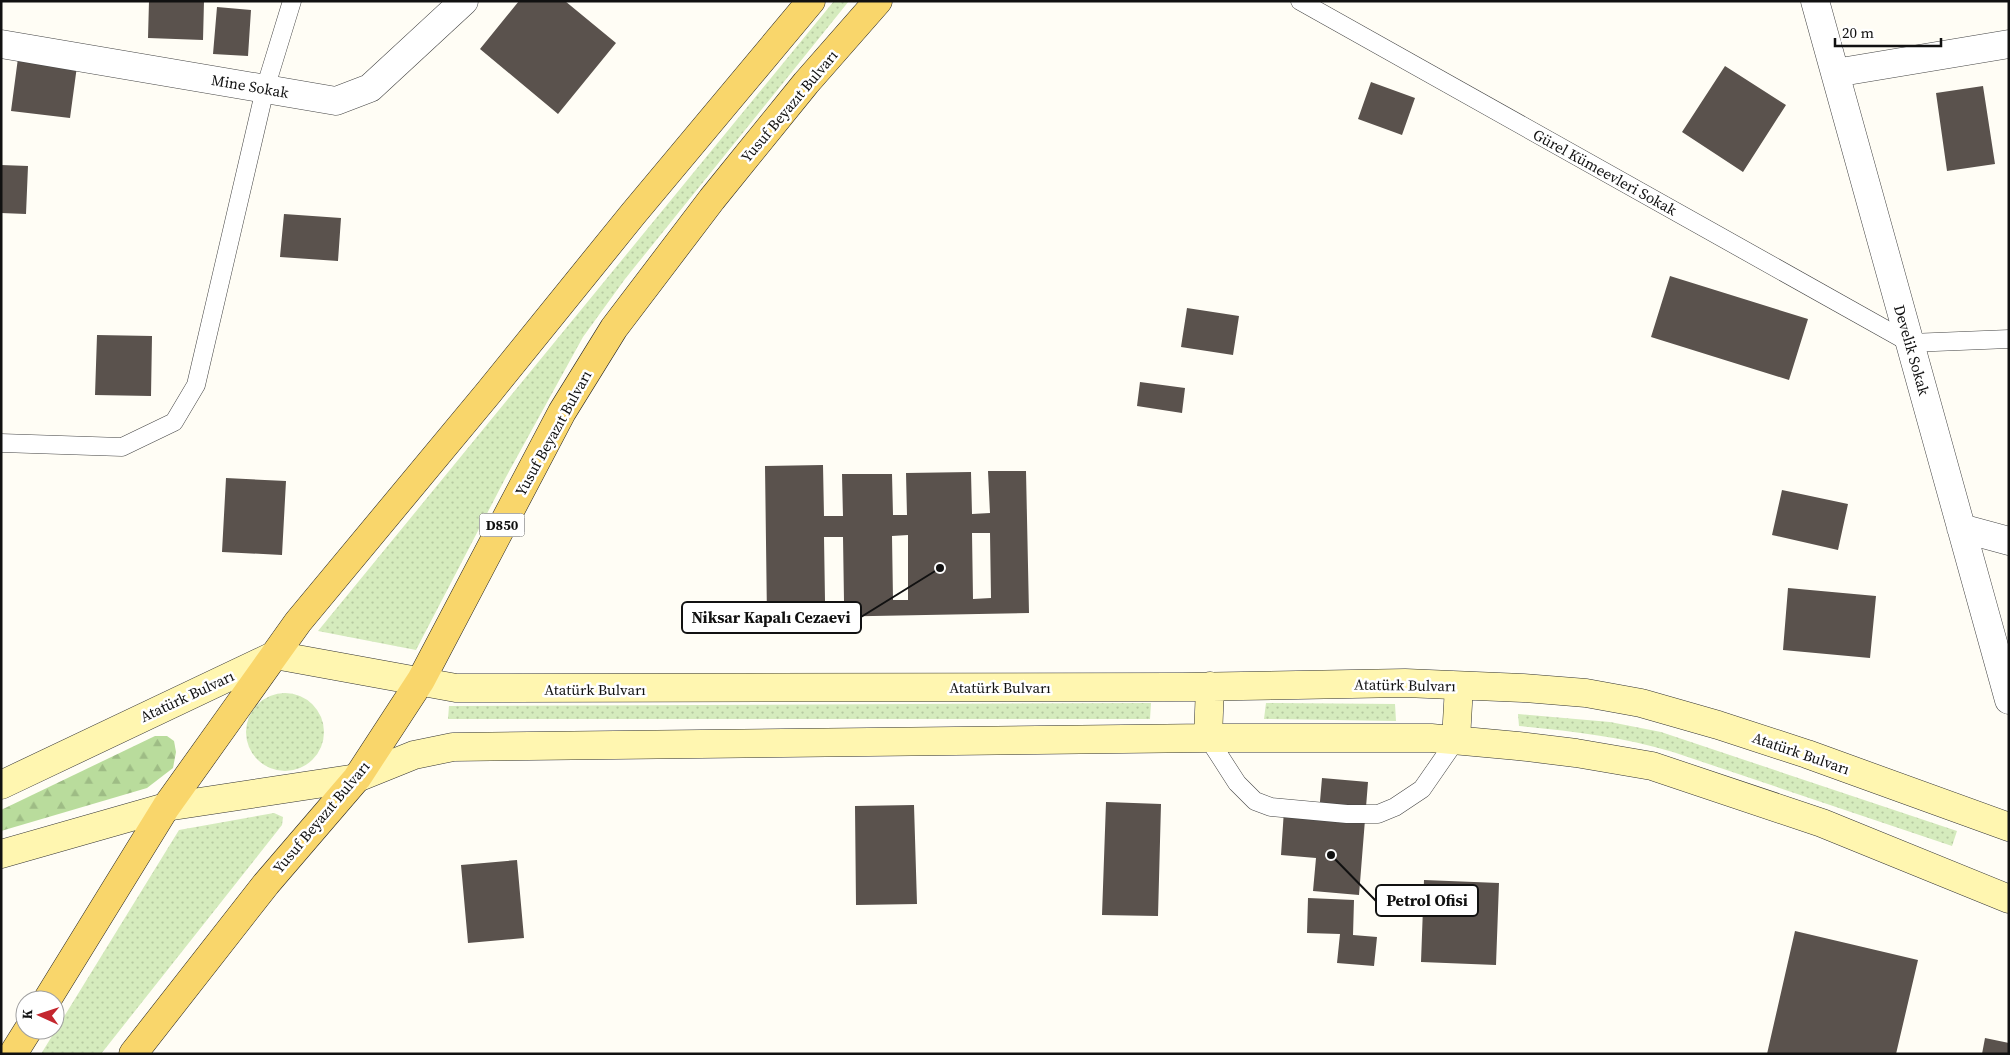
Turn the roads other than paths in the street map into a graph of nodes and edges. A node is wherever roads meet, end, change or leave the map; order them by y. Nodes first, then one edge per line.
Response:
1 (292, 1) edge
2 (464, 1) edge
3 (812, 1) edge
4 (878, 1) edge
5 (1300, 1) edge
6 (1815, 1) edge
7 (1, 44) edge
8 (2009, 44) edge
9 (1835, 73) junction
10 (265, 89) junction
11 (2009, 339) edge
12 (1910, 343) junction
13 (1, 443) edge
14 (1961, 528) junction
15 (2009, 541) edge
16 (275, 655) junction
17 (421, 680) junction
18 (1210, 686) junction
19 (1459, 686) junction
20 (2009, 700) edge
21 (1208, 738) junction
22 (1456, 740) junction
23 (6, 778) edge
24 (357, 778) junction
25 (166, 807) junction
26 (2009, 828) edge
27 (1, 854) edge
28 (2009, 899) edge
29 (53, 990) edge
30 (22, 1040) edge
31 (14, 1054) edge
32 (133, 1054) edge

1 - 10 lane
2 - 10 street, Mine Sokak
3 - 16 main road
4 - 17 main road, Yusuf Beyazıt Bulvarı / D850
5 - 12 lane, Gürel Kümeevleri Sokak
6 - 9 street, Develik Sokak
7 - 10 street, Mine Sokak
8 - 9 street
9 - 12 street, Develik Sokak
10 - 13 lane
11 - 12 lane
12 - 14 street, Develik Sokak
14 - 15 street
14 - 20 street, Develik Sokak
16 - 17 main road, Atatürk Bulvarı
16 - 23 main road, Atatürk Bulvarı
16 - 25 main road
17 - 18 main road, Atatürk Bulvarı
17 - 24 main road, Yusuf Beyazıt Bulvarı / D850
18 - 19 main road, Atatürk Bulvarı
18 - 21 main road
19 - 22 main road
19 - 26 main road, Atatürk Bulvarı
21 - 22 main road
21 - 22 lane
21 - 24 main road
22 - 28 main road
24 - 25 main road
24 - 32 main road, Yusuf Beyazıt Bulvarı / D850
25 - 27 main road
25 - 29 main road
30 - 31 main road

